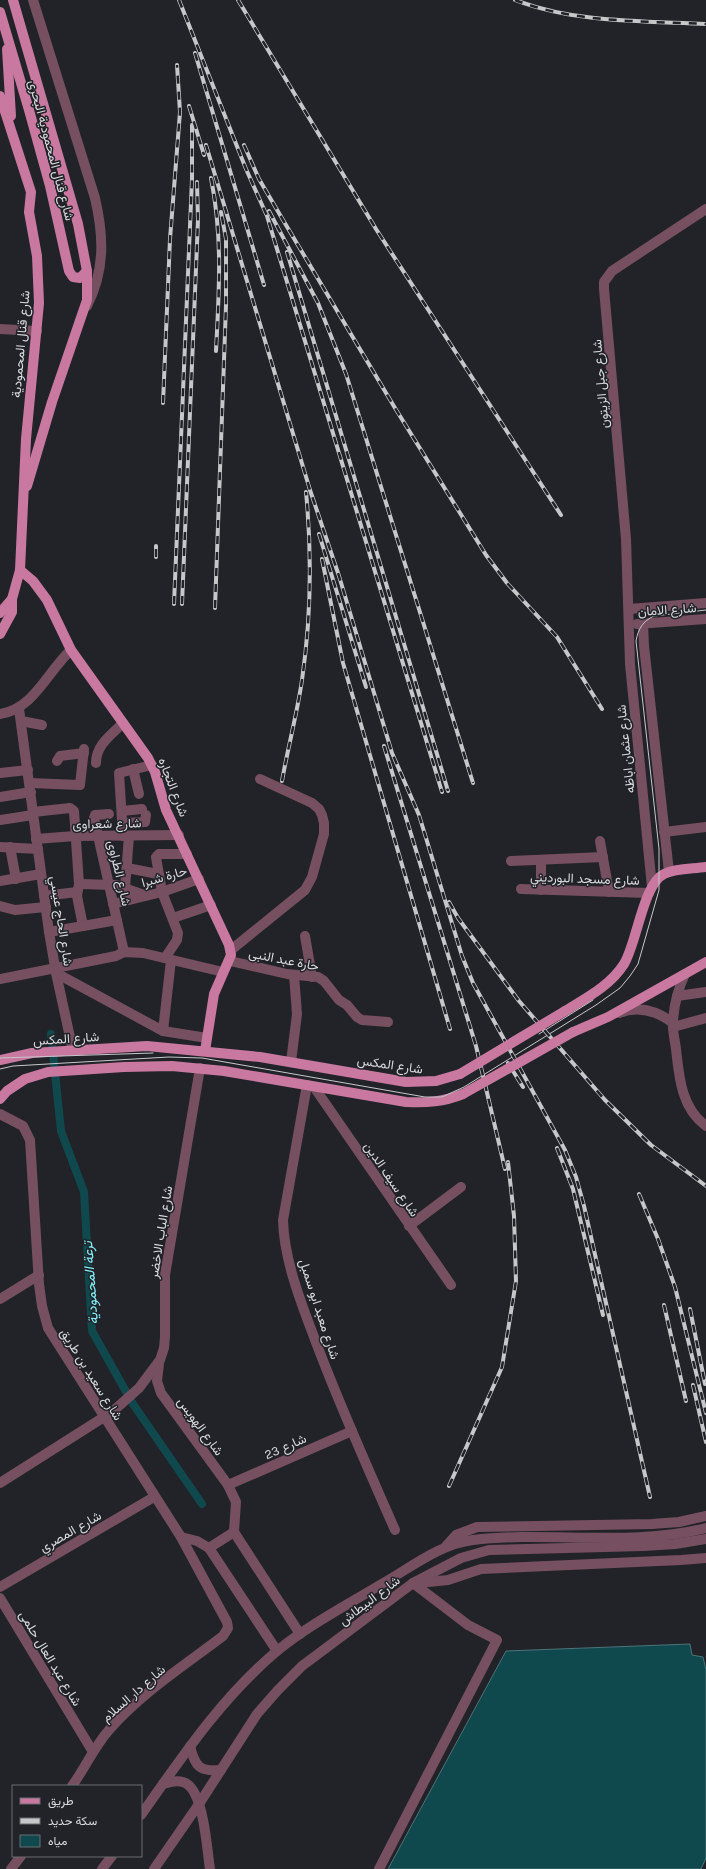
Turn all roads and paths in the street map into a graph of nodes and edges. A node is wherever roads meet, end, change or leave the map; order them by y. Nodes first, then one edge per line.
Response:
1 (13, 0) edge
2 (33, 0) edge
3 (0, 12) edge
4 (7, 33) junction
5 (0, 96) edge
6 (12, 130) junction
7 (706, 209) edge
8 (87, 271) junction
9 (84, 311) junction
10 (0, 329) edge
11 (37, 331) junction
12 (24, 498) junction
13 (20, 570) junction
14 (12, 599) junction
15 (706, 603) edge
16 (629, 609) junction
17 (0, 613) edge
18 (706, 619) edge
19 (629, 624) junction
20 (643, 624) junction
21 (0, 634) edge
22 (71, 650) junction
23 (19, 709) junction
24 (0, 714) edge
25 (21, 721) junction
26 (123, 723) junction
27 (42, 725) dead end
28 (57, 761) dead end
29 (96, 763) dead end
30 (152, 766) junction
31 (133, 769) junction
32 (28, 770) junction
33 (0, 773) edge
34 (260, 779) dead end
35 (30, 788) junction
36 (138, 794) dead end
37 (0, 797) edge
38 (122, 811) junction
39 (33, 814) junction
40 (109, 814) dead end
41 (0, 820) edge
42 (123, 823) junction
43 (706, 827) edge
44 (664, 832) junction
45 (179, 835) junction
46 (75, 836) junction
47 (98, 836) junction
48 (126, 836) junction
49 (600, 841) dead end
50 (37, 844) junction
51 (5, 847) edge
52 (188, 854) junction
53 (603, 858) junction
54 (511, 860) dead end
55 (541, 860) junction
56 (706, 867) edge
57 (127, 868) junction
58 (669, 872) junction
59 (41, 874) junction
60 (158, 874) junction
61 (16, 879) junction
62 (199, 879) junction
63 (0, 881) edge
64 (109, 884) junction
65 (78, 888) junction
66 (125, 888) junction
67 (521, 889) dead end
68 (540, 890) junction
69 (650, 890) junction
70 (162, 892) junction
71 (609, 892) junction
72 (144, 895) junction
73 (44, 896) junction
74 (113, 904) junction
75 (211, 905) junction
76 (0, 906) edge
77 (46, 907) junction
78 (173, 918) junction
79 (117, 920) junction
80 (83, 926) junction
81 (49, 932) junction
82 (305, 936) dead end
83 (231, 950) junction
84 (124, 952) junction
85 (168, 959) junction
86 (230, 961) junction
87 (706, 962) edge
88 (56, 971) junction
89 (224, 972) junction
90 (685, 974) junction
91 (294, 975) junction
92 (312, 977) junction
93 (0, 979) edge
94 (706, 992) edge
95 (677, 996) junction
96 (608, 1017) junction
97 (706, 1018) edge
98 (388, 1022) dead end
99 (673, 1025) junction
100 (163, 1031) junction
101 (207, 1038) junction
102 (73, 1051) junction
103 (205, 1051) junction
104 (0, 1060) edge
105 (291, 1062) junction
106 (200, 1068) junction
107 (311, 1086) junction
108 (0, 1099) edge
109 (0, 1114) edge
110 (706, 1126) edge
111 (462, 1187) dead end
112 (409, 1226) junction
113 (39, 1275) junction
114 (451, 1285) dead end
115 (0, 1299) edge
116 (159, 1362) junction
117 (105, 1417) junction
118 (352, 1431) junction
119 (0, 1483) edge
120 (228, 1485) junction
121 (154, 1497) junction
122 (706, 1516) edge
123 (706, 1528) edge
124 (395, 1530) dead end
125 (234, 1532) junction
126 (181, 1537) junction
127 (706, 1539) edge
128 (446, 1546) junction
129 (209, 1548) junction
130 (706, 1558) edge
131 (413, 1584) junction
132 (0, 1587) edge
133 (0, 1598) edge
134 (226, 1632) joint
135 (300, 1634) junction
136 (277, 1651) junction
137 (190, 1746) junction
138 (93, 1752) junction
139 (221, 1770) junction
140 (163, 1784) junction
141 (73, 1785) edge
142 (199, 1804) junction
143 (142, 1814) edge
144 (20, 1857) edge
145 (111, 1857) edge
146 (11, 1869) edge
147 (102, 1869) edge
148 (154, 1869) edge
149 (210, 1869) edge
150 (379, 1869) edge

1 - 8 main road, شارع قنال المحمودية البحرى
2 - 9 street
3 - 4 main road, شارع قنال المحمودية البحرى
4 - 6 main road
4 - 8 main road, شارع قنال المحمودية البحرى
5 - 6 main road, شارع قنال المحمودية
6 - 11 main road, شارع قنال المحمودية
7 - 16 street, شارع جبل الزيتون
8 - 9 main road, شارع قنال المحمودية البحرى
9 - 12 main road, شارع قنال المحمودية البحرى
10 - 11 street
11 - 12 main road, شارع قنال المحمودية
12 - 13 main road, شارع قنال المحمودية
13 - 14 main road, شارع قنال المحمودية
13 - 22 main road, شارع التجاره
14 - 17 main road
14 - 21 main road, شارع قنال المحمودية
15 - 16 street, شارع الامان
16 - 19 street, شارع عثمان اباظه
18 - 20 street, شارع الامان
19 - 20 street, شارع الامان
19 - 69 street, شارع عثمان اباظه
20 - 44 street
22 - 23 street
22 - 26 main road, شارع التجاره
23 - 24 street
23 - 25 street, شارع الحاج عيسي
25 - 27 street
25 - 32 street, شارع الحاج عيسي
26 - 29 street
26 - 30 main road, شارع التجاره
28 - 35 street
30 - 31 street
30 - 45 main road, شارع التجاره
31 - 36 street
31 - 38 street
32 - 33 street
32 - 35 street, شارع الحاج عيسي
34 - 83 street
35 - 37 street
35 - 39 street, شارع الحاج عيسي
38 - 42 street
38 - 42 street
39 - 41 street
39 - 46 street
39 - 50 street, شارع الحاج عيسي
40 - 47 street, شارع الطراوى
42 - 48 street
43 - 44 street
44 - 58 street
45 - 48 street, شارع شعراوى
45 - 52 main road, شارع التجاره
46 - 47 street, شارع شعراوى
46 - 50 street, شارع شعراوى
46 - 65 street
47 - 48 street, شارع شعراوى
47 - 64 street, شارع الطراوى
48 - 57 street
49 - 53 street
50 - 51 street, شارع شعراوى
50 - 59 street, شارع الحاج عيسي
51 - 61 street
52 - 60 street
52 - 62 main road, شارع التجاره
53 - 55 street
53 - 71 street
54 - 55 street
55 - 68 street
56 - 58 main road
57 - 60 street
57 - 66 street
58 - 69 main road, شارع المكس
59 - 61 street
59 - 73 street, شارع الحاج عيسي
60 - 70 street
61 - 63 street
62 - 70 street, حارة شبرا
62 - 75 main road, شارع التجاره
64 - 65 street
64 - 66 street
64 - 74 street, شارع الطراوى
65 - 73 street
65 - 80 street
66 - 72 street
67 - 68 street, شارع مسجد البورديني
68 - 71 street, شارع مسجد البورديني
69 - 71 street, شارع مسجد البورديني
69 - 105 main road, شارع المكس, bridge
70 - 72 street, حارة شبرا
70 - 78 street
72 - 74 street, حارة شبرا
73 - 77 street, شارع الحاج عيسي
74 - 79 street, شارع الطراوى
75 - 78 street
75 - 83 main road, شارع التجاره
76 - 77 street
77 - 81 street, شارع الحاج عيسي
78 - 85 street
79 - 80 street
79 - 84 street, شارع الطراوى
80 - 81 street
81 - 88 street, شارع الحاج عيسي
82 - 92 street
83 - 86 main road, شارع التجاره
84 - 85 street
84 - 88 street
85 - 89 street
85 - 100 street
86 - 89 main road, شارع التجاره
86 - 91 street, حارة عبد النبى
87 - 90 main road
88 - 93 street
88 - 100 street, شارع الحاج عيسي
88 - 102 street
89 - 101 main road, شارع التجاره
90 - 95 street
90 - 96 main road
91 - 92 street, حارة عبد النبى
91 - 105 street
92 - 98 street, حارة عبد النبى
94 - 95 street
95 - 99 street
96 - 99 street
96 - 107 main road, bridge
97 - 99 street
99 - 110 street
100 - 101 street, شارع الحاج عيسي
101 - 103 main road, شارع التجاره
102 - 103 main road, شارع المكس
102 - 104 main road, شارع المكس
103 - 105 main road, شارع المكس
106 - 107 main road
106 - 108 main road
106 - 116 street, شارع الباب الاخضر
107 - 112 street, شارع سيف الدين
107 - 118 street, شارع معبد ابو سمبل
109 - 113 street, شارع سعيد بن طريق
111 - 112 street
112 - 114 street, شارع سيف الدين
113 - 115 street
113 - 117 street, شارع سعيد بن طريق
116 - 117 street, شارع الباب الاخضر
116 - 120 street, شارع الهويس
117 - 119 street
117 - 121 street, شارع سعيد بن طريق
118 - 120 street, شارع 23
118 - 124 street, شارع معبد ابو سمبل
120 - 125 street, شارع الهويس
121 - 126 street, شارع سعيد بن طريق
121 - 132 street, شارع المصري
122 - 128 street
123 - 128 street, شارع البيطاش
125 - 129 street
125 - 135 street
126 - 129 street
126 - 134 street, شارع سعيد بن طريق
127 - 131 street, شارع البيطاش
128 - 135 street, شارع البيطاش
129 - 136 street
130 - 131 street
131 - 139 street, شارع البيطاش
131 - 150 street
133 - 138 street, شارع عبد العال حلمى
134 - 138 street, شارع دار السلام
135 - 136 street, شارع البيطاش
136 - 137 street, شارع البيطاش
137 - 139 street
137 - 140 street, شارع البيطاش
138 - 141 street, شارع دار السلام
139 - 142 street, شارع البيطاش
140 - 142 street
140 - 143 street, شارع البيطاش
142 - 148 street, شارع البيطاش
142 - 149 street
144 - 146 street
145 - 147 street

